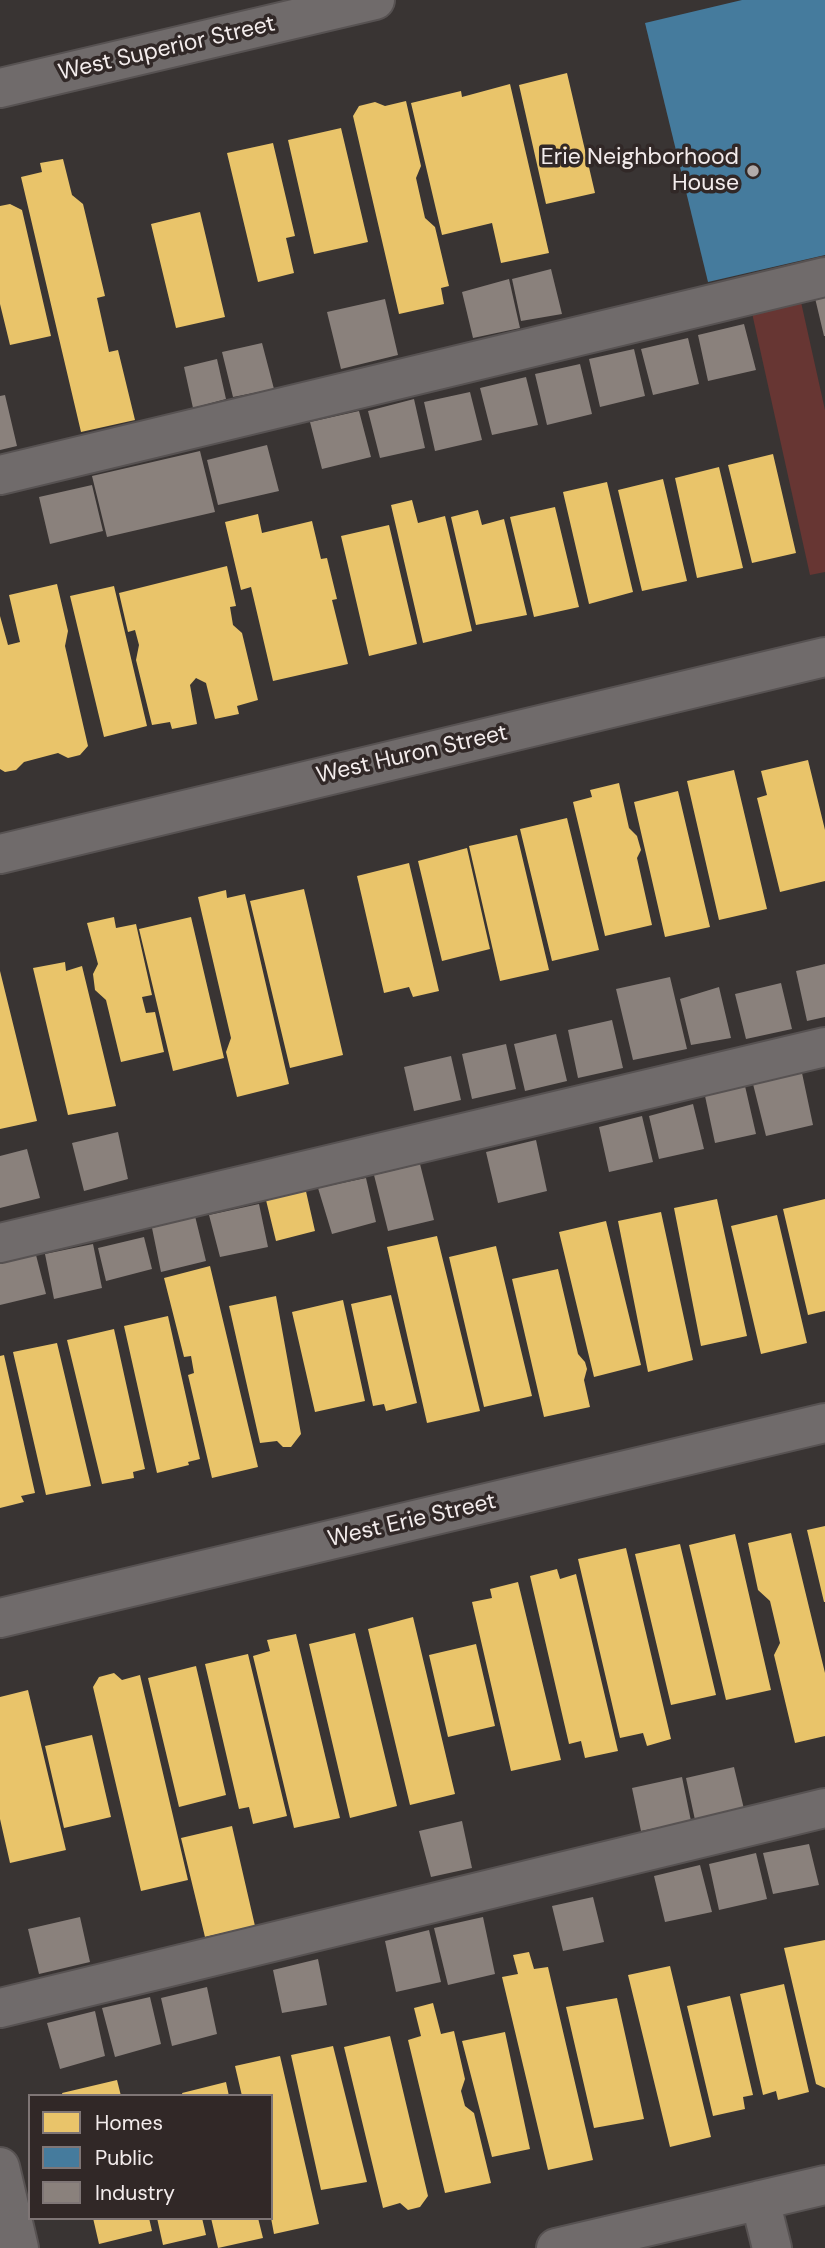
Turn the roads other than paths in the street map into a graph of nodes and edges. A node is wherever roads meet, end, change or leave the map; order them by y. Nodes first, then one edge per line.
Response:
1 (375, 0) edge
2 (0, 88) edge
3 (825, 276) edge
4 (0, 475) edge
5 (825, 657) edge
6 (0, 854) edge
7 (825, 1047) edge
8 (0, 1243) edge
9 (825, 1423) edge
10 (0, 1618) edge
11 (825, 1808) edge
12 (0, 2008) edge
13 (0, 2167) edge
14 (825, 2185) edge
15 (761, 2200) junction
16 (19, 2248) edge
17 (556, 2248) edge
18 (772, 2248) edge

1 - 2 street, West Superior Street
3 - 4 street
5 - 6 street, West Huron Street
7 - 8 street
9 - 10 street, West Erie Street
11 - 12 street
13 - 16 street
14 - 15 street
15 - 17 street
15 - 18 street

